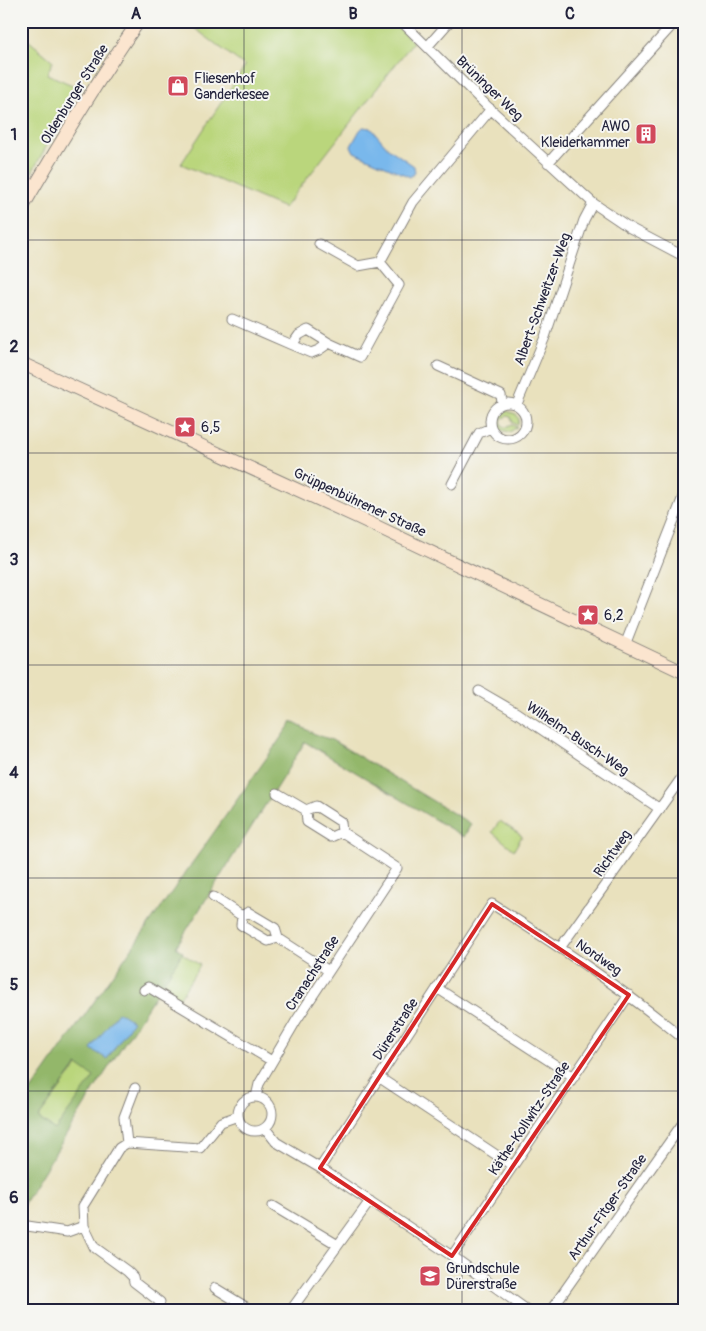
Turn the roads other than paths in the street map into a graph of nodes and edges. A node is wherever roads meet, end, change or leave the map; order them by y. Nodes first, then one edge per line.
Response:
1 (139, 21) edge
2 (401, 21) edge
3 (450, 21) edge
4 (676, 21) edge
5 (427, 48) junction
6 (491, 109) junction
7 (548, 163) junction
8 (593, 204) junction
9 (21, 210) edge
10 (319, 244) dead end
11 (685, 257) edge
12 (380, 262) junction
13 (232, 319) dead end
14 (329, 343) junction
15 (292, 345) junction
16 (21, 363) edge
17 (438, 366) dead end
18 (502, 403) junction
19 (517, 404) junction
20 (491, 428) junction
21 (452, 484) dead end
22 (685, 492) edge
23 (625, 645) junction
24 (685, 673) edge
25 (479, 691) dead end
26 (685, 773) edge
27 (277, 793) dead end
28 (306, 810) junction
29 (660, 810) junction
30 (342, 832) junction
31 (213, 897) dead end
32 (492, 904) joint
33 (242, 916) junction
34 (278, 938) junction
35 (560, 948) junction
36 (329, 971) junction
37 (437, 988) junction
38 (144, 990) dead end
39 (629, 996) junction
40 (685, 1040) edge
41 (272, 1061) junction
42 (574, 1077) junction
43 (380, 1078) junction
44 (135, 1088) dead end
45 (256, 1097) junction
46 (238, 1116) junction
47 (685, 1120) edge
48 (264, 1128) junction
49 (127, 1143) junction
50 (513, 1166) junction
51 (320, 1168) junction
52 (370, 1201) junction
53 (273, 1206) dead end
54 (21, 1225) edge
55 (84, 1226) junction
56 (338, 1245) junction
57 (452, 1256) junction
58 (216, 1288) dead end
59 (160, 1302) dead end
60 (251, 1310) edge
61 (292, 1310) edge
62 (527, 1310) edge
63 (551, 1310) edge

1 - 9 street, Oldenburger Straße
2 - 5 street, Brüninger Weg
3 - 5 street
4 - 7 street
5 - 6 street, Brüninger Weg
6 - 7 street, Brüninger Weg
6 - 12 street
7 - 8 street, Brüninger Weg
8 - 11 street, Brüninger Weg
8 - 19 street, Albert-Schweitzer-Weg
10 - 12 street
12 - 14 street
13 - 15 street
14 - 15 street
14 - 15 street
16 - 23 street, Grüppenbührener Straße
17 - 18 street
18 - 19 street
18 - 20 street
19 - 20 street
20 - 21 street
22 - 23 street
23 - 24 street, Grüppenbührener Straße
25 - 29 street, Wilhelm-Busch-Weg
26 - 29 street, Richtweg
27 - 28 street
28 - 30 street
28 - 30 street
29 - 35 street, Richtweg
30 - 36 street, Cranachstraße
31 - 33 street
32 - 35 street, Nordweg
32 - 37 street, Dürerstraße
33 - 34 street
33 - 34 street
34 - 36 street
35 - 39 street, Nordweg
36 - 41 street, Cranachstraße
37 - 42 street
37 - 43 street, Dürerstraße
38 - 41 street
39 - 40 street, Nordweg
39 - 42 street, Käthe-Kollwitz-Straße
41 - 45 street, Cranachstraße
42 - 50 street, Käthe-Kollwitz-Straße
43 - 50 street
43 - 51 street, Dürerstraße
44 - 49 street
45 - 46 street
45 - 48 street
46 - 48 street
46 - 49 street
47 - 63 street, Arthur-Fitger-Straße
48 - 51 street
49 - 55 street
50 - 57 street, Käthe-Kollwitz-Straße
51 - 52 street
52 - 56 street
52 - 57 street
53 - 56 street
54 - 55 street
55 - 59 street
56 - 61 street
57 - 62 street
58 - 60 street

